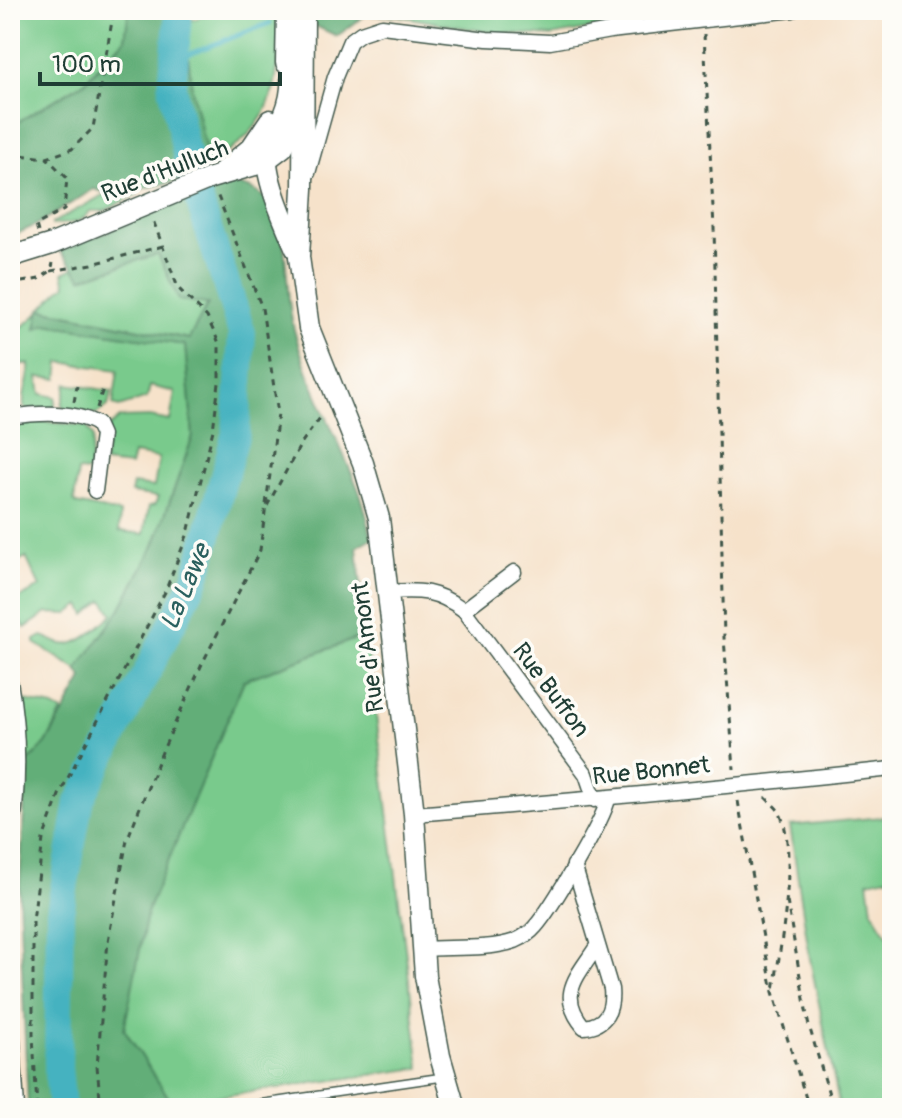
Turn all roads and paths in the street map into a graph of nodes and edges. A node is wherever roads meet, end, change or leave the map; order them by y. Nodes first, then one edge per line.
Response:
1 (114, 10) edge
2 (287, 10) edge
3 (304, 10) edge
4 (793, 10) edge
5 (703, 20) junction
6 (302, 95) junction
7 (266, 152) junction
8 (10, 154) edge
9 (47, 158) junction
10 (219, 176) junction
11 (303, 189) junction
12 (276, 200) junction
13 (148, 204) junction
14 (36, 225) dead end
15 (163, 246) junction
16 (56, 254) dead end
17 (10, 257) edge
18 (299, 257) junction
19 (51, 271) junction
20 (10, 284) edge
21 (104, 385) dead end
22 (325, 413) dead end
23 (10, 417) edge
24 (94, 422) junction
25 (95, 491) dead end
26 (265, 509) junction
27 (514, 572) dead end
28 (388, 592) junction
29 (464, 610) junction
30 (10, 682) edge
31 (892, 769) edge
32 (735, 783) junction
33 (763, 796) dead end
34 (602, 799) junction
35 (414, 814) junction
36 (10, 845) edge
37 (574, 865) junction
38 (787, 898) junction
39 (597, 946) junction
40 (423, 949) junction
41 (773, 992) junction
42 (10, 996) edge
43 (445, 1077) junction
44 (244, 1106) dead end
45 (17, 1108) edge
46 (37, 1108) edge
47 (101, 1108) edge
48 (455, 1108) edge
49 (809, 1108) edge
50 (833, 1108) edge

1 - 9 path
2 - 7 street
3 - 6 street
4 - 5 street
5 - 11 street
5 - 32 path
6 - 7 street
6 - 11 street, Rue d'Amont
7 - 10 street, Rue d'Hulluch
7 - 11 street
7 - 12 street
8 - 9 path
9 - 14 path
10 - 12 street
10 - 13 street, Rue d'Hulluch
10 - 26 path
11 - 18 street, Rue d'Amont
12 - 18 street
13 - 15 path
13 - 17 street, Rue d'Hulluch
15 - 19 path
15 - 46 path
16 - 19 path
18 - 28 street, Rue d'Amont
19 - 20 path
21 - 24 path
22 - 26 path
23 - 24 street
24 - 25 street
26 - 47 path
27 - 29 street
28 - 29 street, Rue Buffon
28 - 35 street, Rue d'Amont
29 - 34 street, Rue Buffon
30 - 36 street
31 - 32 street, Rue Bonnet
32 - 34 street, Rue Bonnet
32 - 41 path
33 - 38 path
34 - 35 street, Rue Bonnet
34 - 37 street
35 - 40 street, Rue d'Amont
37 - 39 street
37 - 40 street
38 - 41 path
38 - 50 path
39 - 39 street
40 - 43 street, Rue d'Amont
41 - 49 path
42 - 45 street
43 - 44 lane
43 - 48 street, Rue d'Amont

